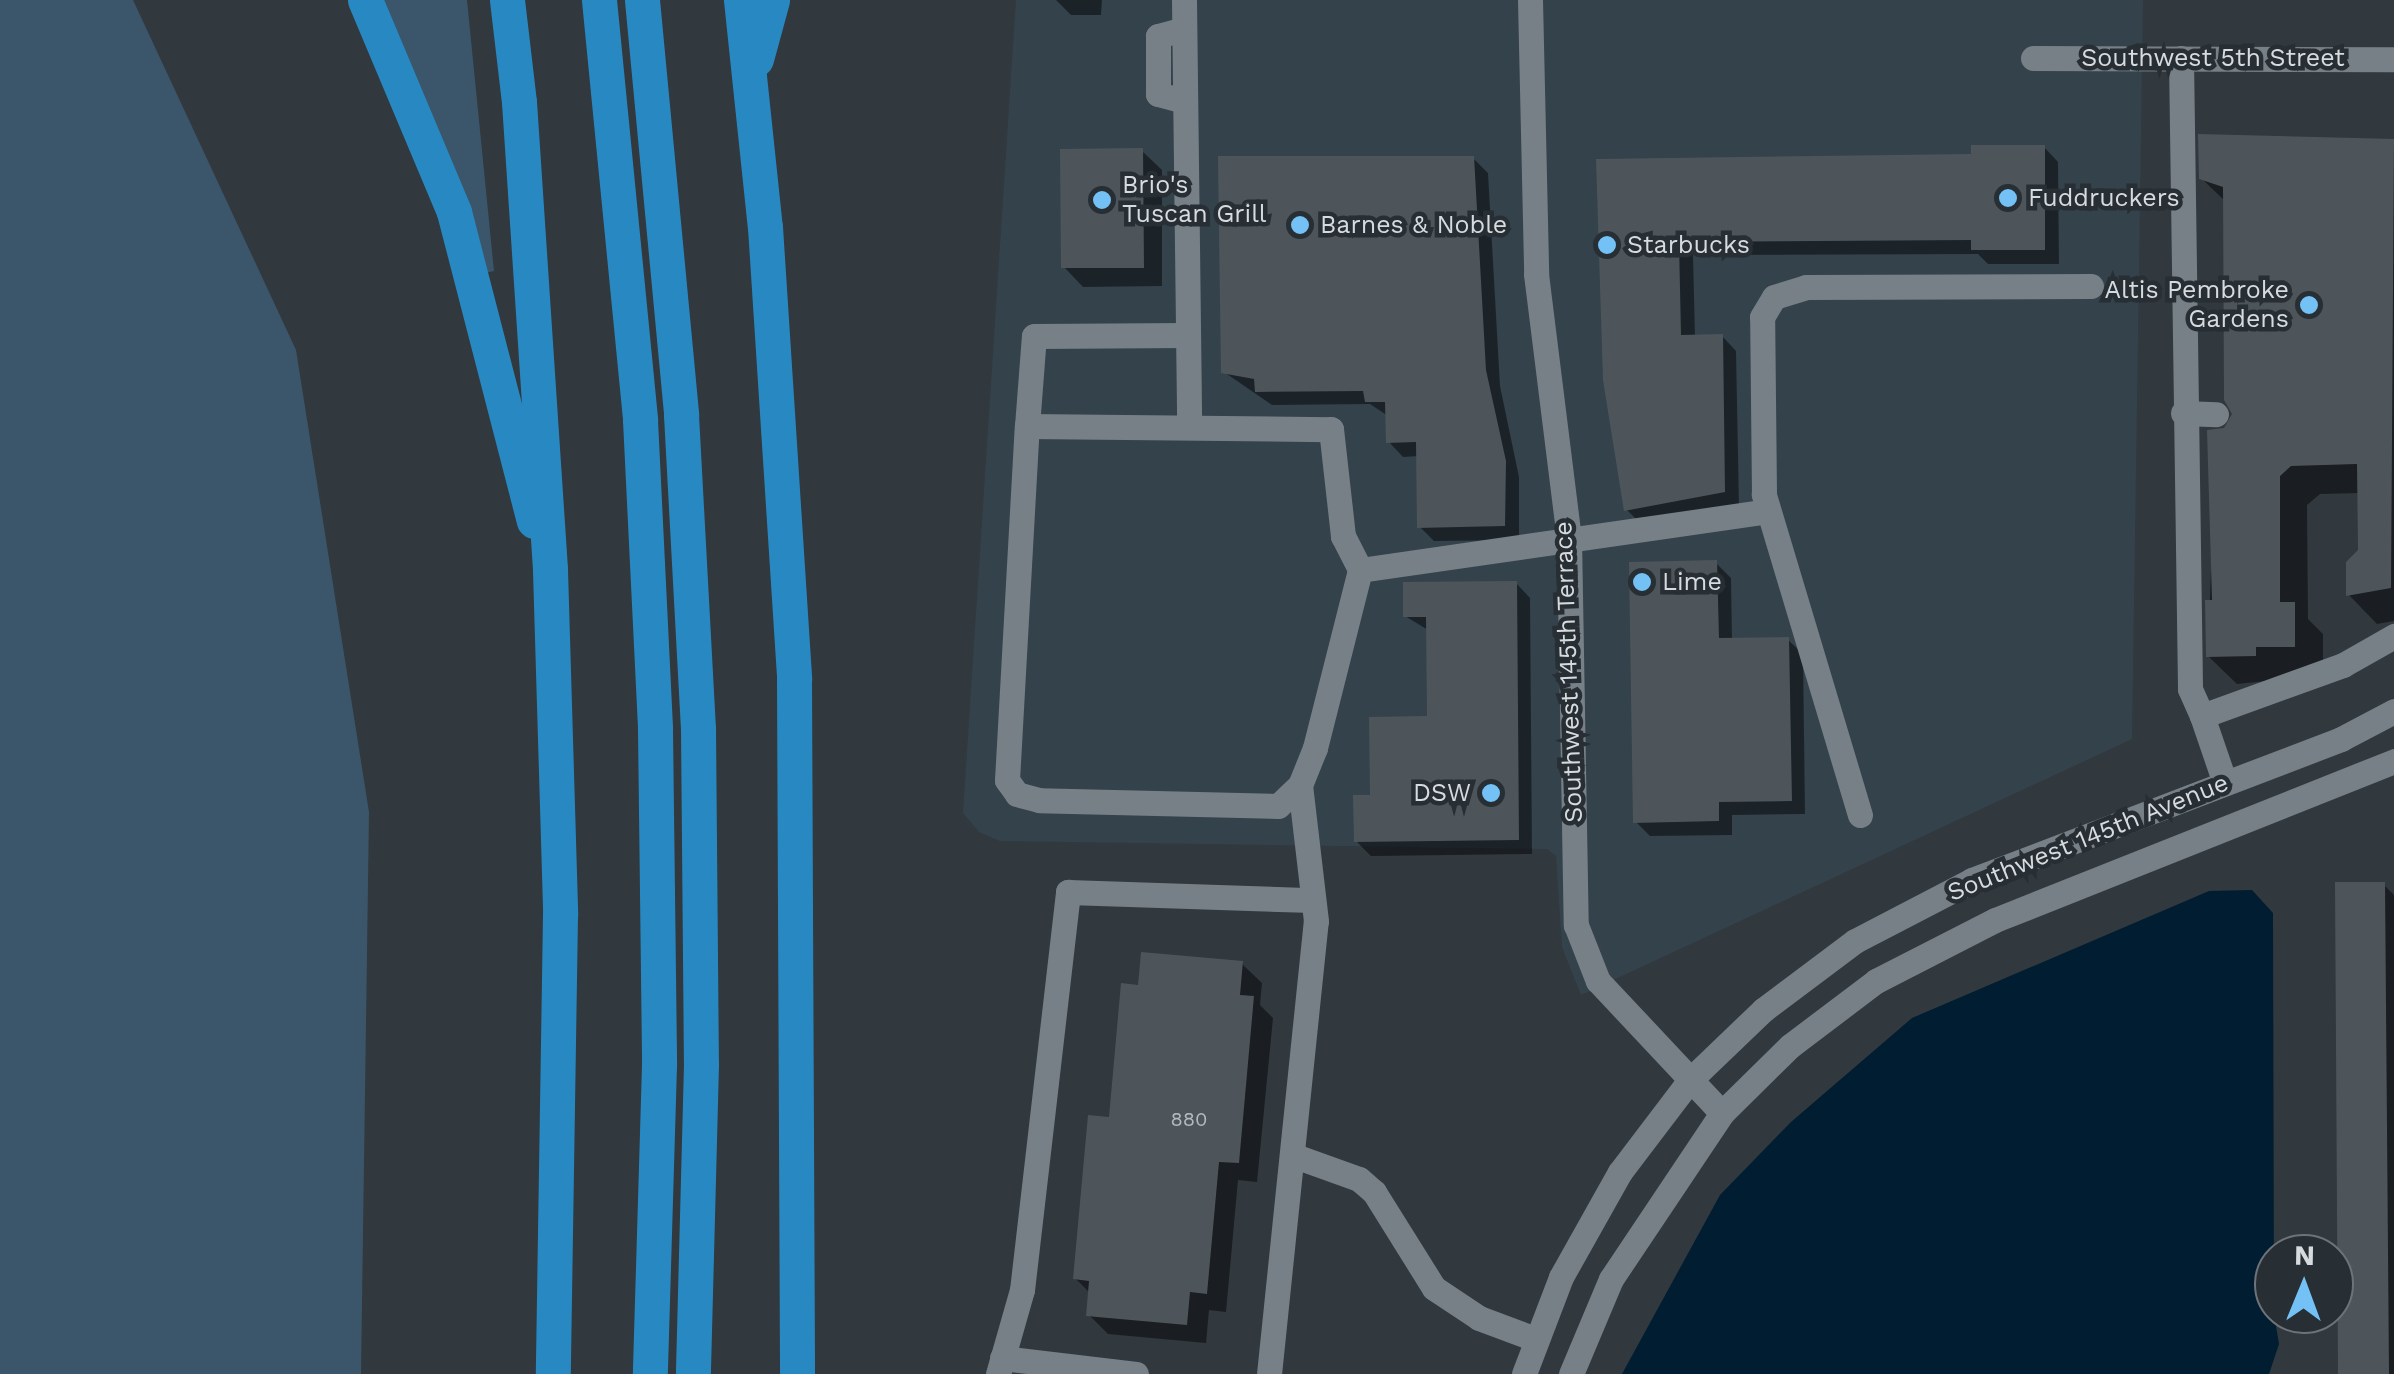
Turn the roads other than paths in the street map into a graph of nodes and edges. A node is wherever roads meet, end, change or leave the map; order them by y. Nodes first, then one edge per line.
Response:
1 (366, 0) edge
2 (506, 0) edge
3 (599, 0) edge
4 (642, 0) edge
5 (742, 0) edge
6 (772, 0) edge
7 (1184, 0) edge
8 (1530, 0) edge
9 (2033, 58) dead end
10 (2181, 58) junction
11 (2394, 60) edge
12 (751, 80) junction
13 (2091, 286) dead end
14 (1187, 336) junction
15 (2183, 414) junction
16 (2216, 414) dead end
17 (1027, 426) junction
18 (1189, 426) junction
19 (1768, 511) junction
20 (1569, 538) junction
21 (550, 570) junction
22 (1360, 570) junction
23 (2394, 636) edge
24 (2394, 711) edge
25 (2202, 716) junction
26 (2394, 760) edge
27 (2225, 783) junction
28 (1300, 785) junction
29 (1860, 815) dead end
30 (1313, 900) junction
31 (1689, 1081) junction
32 (1722, 1113) junction
33 (1292, 1155) junction
34 (1535, 1339) junction
35 (1000, 1366) edge
36 (553, 1374) edge
37 (650, 1374) edge
38 (693, 1374) edge
39 (798, 1374) edge
40 (1136, 1374) edge
41 (1269, 1374) edge
42 (1524, 1374) edge
43 (1572, 1374) edge

1 - 21 highway
2 - 21 highway
3 - 37 highway
4 - 38 highway
5 - 12 highway
6 - 12 highway
7 - 14 street
8 - 20 street, Southwest 145th Terrace
9 - 10 street, Southwest 5th Street
10 - 11 street, Southwest 5th Street
10 - 15 street
12 - 39 highway
13 - 19 street
14 - 17 street
14 - 18 street
15 - 16 street
15 - 25 street
17 - 18 street
17 - 28 street
18 - 22 street
19 - 20 street
19 - 29 street
20 - 22 street
20 - 31 street, Southwest 145th Terrace
21 - 36 highway
22 - 28 street
23 - 25 street
24 - 27 street, Southwest 145th Avenue
25 - 27 street
26 - 32 street, Southwest 145th Avenue
27 - 31 street, Southwest 145th Avenue
28 - 30 street
30 - 33 street
30 - 35 street
31 - 32 street, Southwest 145th Terrace
31 - 34 street, Southwest 145th Avenue
32 - 43 street, Southwest 145th Avenue
33 - 34 street
33 - 41 street
34 - 42 street, Southwest 145th Avenue
35 - 40 street

